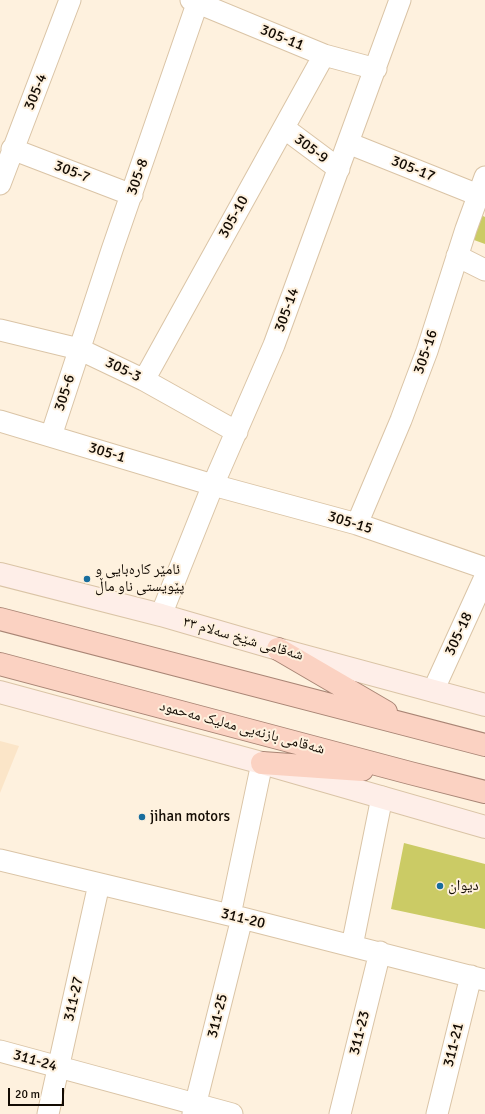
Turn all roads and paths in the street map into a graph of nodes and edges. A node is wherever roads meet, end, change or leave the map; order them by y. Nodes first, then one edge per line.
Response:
1 (70, 0) edge
2 (400, 0) edge
3 (194, 2) edge
4 (324, 55) junction
5 (376, 69) junction
6 (284, 128) junction
7 (348, 143) junction
8 (12, 149) junction
9 (338, 169) junction
10 (0, 184) edge
11 (482, 186) edge
12 (132, 195) junction
13 (457, 256) junction
14 (485, 270) edge
15 (0, 330) edge
16 (79, 349) junction
17 (144, 380) junction
18 (0, 421) edge
19 (236, 432) junction
20 (51, 436) junction
21 (213, 485) junction
22 (357, 524) junction
23 (485, 568) edge
24 (0, 574) edge
25 (485, 577) edge
26 (161, 615) junction
27 (0, 619) edge
28 (278, 649) junction
29 (0, 664) edge
30 (433, 691) junction
31 (0, 692) edge
32 (485, 705) edge
33 (409, 725) junction
34 (485, 745) edge
35 (262, 763) junction
36 (410, 774) junction
37 (485, 792) edge
38 (382, 797) junction
39 (485, 827) edge
40 (0, 860) edge
41 (99, 884) junction
42 (236, 917) junction
43 (352, 946) junction
44 (380, 952) junction
45 (478, 978) edge
46 (0, 1051) edge
47 (58, 1068) junction
48 (195, 1109) edge
49 (48, 1114) edge
50 (232, 1114) edge
51 (340, 1114) edge
52 (437, 1114) edge

1 - 8 street, 305-4
2 - 5 street, 305-14
3 - 4 street, 305-11
3 - 12 street, 305-8
4 - 5 street, 305-11
4 - 6 street, 305-10
5 - 7 street, 305-14
6 - 9 street, 305-9
6 - 17 street, 305-10
7 - 9 street, 305-14
7 - 11 street, 305-17
8 - 10 street, 305-4
8 - 12 street, 305-7
9 - 19 street, 305-14
11 - 13 street, 305-16
12 - 16 street, 305-8
13 - 14 street
13 - 22 street, 305-16
15 - 16 street, 305-3
16 - 17 street, 305-3
16 - 20 street, 305-6
17 - 19 street, 305-3
18 - 20 street, 305-1
19 - 21 street, 305-14
20 - 21 street, 305-1
21 - 22 street, 305-15
21 - 26 street, 305-14
22 - 23 street, 305-15
24 - 26 main road, شەقامی شێخ سەلام ٣٣
25 - 30 street, 305-18
26 - 28 main road, شەقامی شێخ سەلام ٣٣
27 - 33 highway
28 - 30 main road, شەقامی شێخ سەلام ٣٣
28 - 33 highway
29 - 36 highway, شەقامی بازنەیی مەلیک مەحمود
30 - 32 main road, شەقامی شێخ سەلام ٣٣
31 - 35 main road
33 - 34 highway
35 - 36 highway
35 - 38 main road
35 - 42 street, 311-25
36 - 37 highway, شەقامی بازنەیی مەلیک مەحمود
38 - 39 main road
38 - 43 street
40 - 41 street, 311-20
41 - 42 street, 311-20
41 - 47 street, 311-27
42 - 43 street, 311-20
42 - 48 street, 311-25
43 - 44 street, 311-20
44 - 45 street, 311-20
44 - 51 street, 311-23
45 - 52 street, 311-21
46 - 47 street, 311-24
47 - 48 street, 311-24
47 - 49 street, 311-27
48 - 50 street, 311-24

